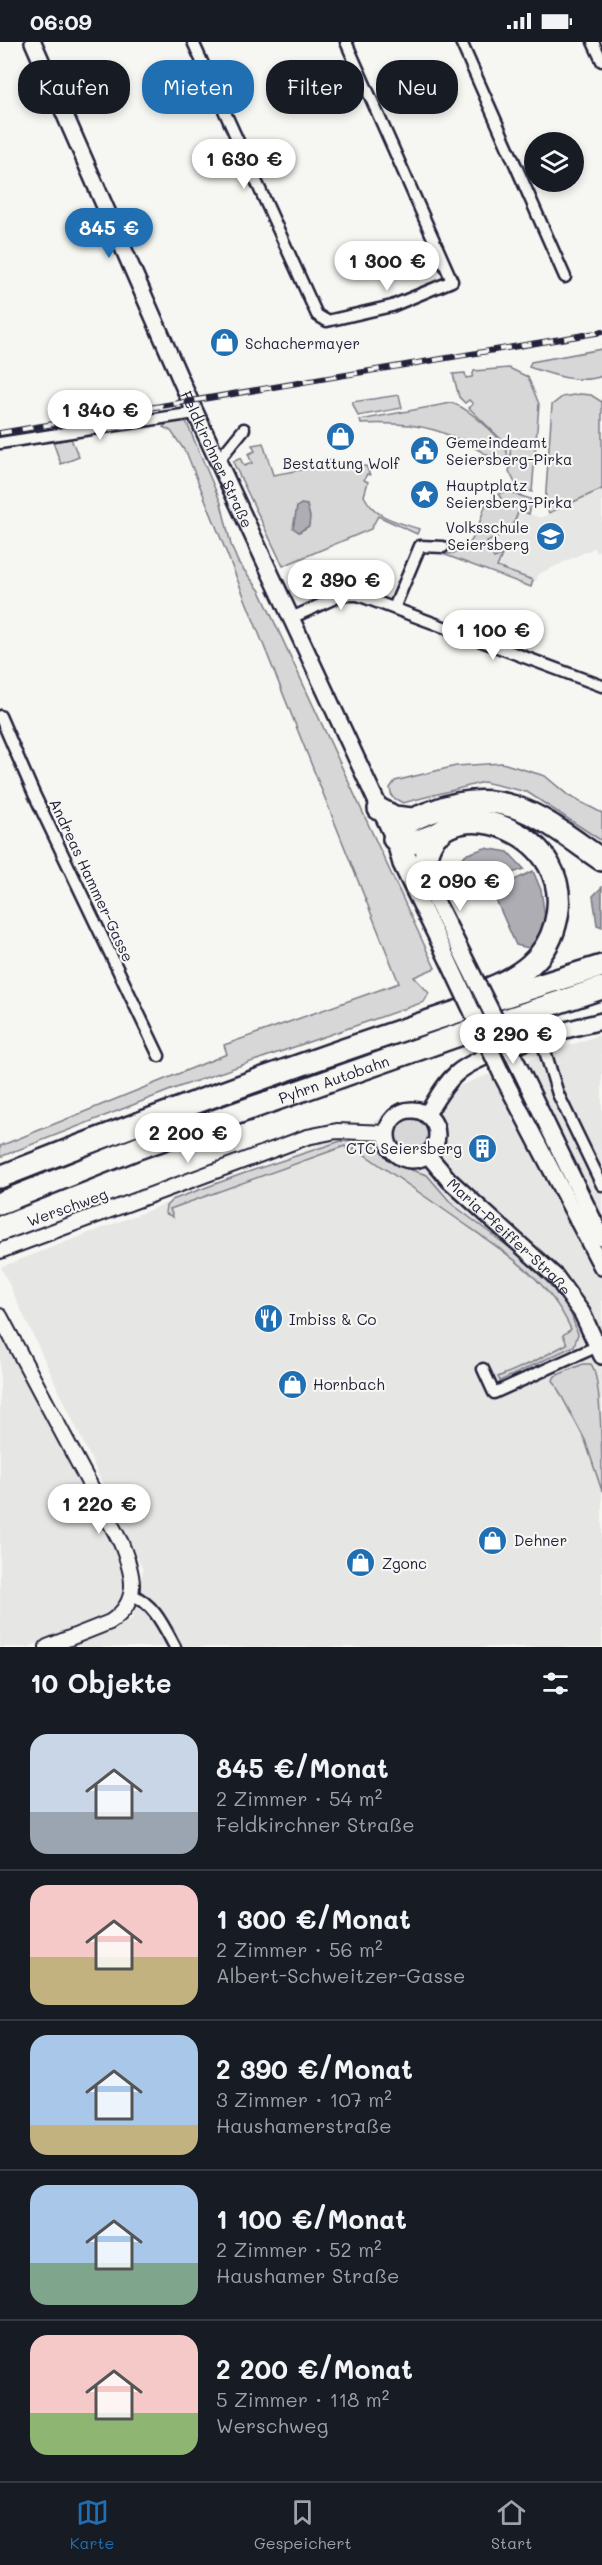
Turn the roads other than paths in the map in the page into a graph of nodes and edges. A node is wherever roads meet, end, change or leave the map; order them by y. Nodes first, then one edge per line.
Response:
1 (33, 42) edge
2 (193, 42) edge
3 (346, 42) edge
4 (461, 42) edge
5 (593, 42) edge
6 (602, 61) edge
7 (566, 277) dead end
8 (195, 413) junction
9 (244, 429) dead end
10 (0, 443) edge
11 (217, 462) junction
12 (442, 547) dead end
13 (394, 608) junction
14 (289, 619) junction
15 (602, 686) edge
16 (0, 716) edge
17 (379, 809) junction
18 (412, 819) junction
19 (441, 832) junction
20 (394, 839) junction
21 (602, 860) edge
22 (429, 887) junction
23 (455, 956) junction
24 (602, 966) edge
25 (602, 988) edge
26 (446, 1016) junction
27 (602, 1021) edge
28 (541, 1038) junction
29 (159, 1056) dead end
30 (427, 1114) junction
31 (387, 1133) junction
32 (427, 1154) junction
33 (0, 1177) edge
34 (602, 1185) edge
35 (0, 1203) edge
36 (602, 1238) edge
37 (0, 1251) edge
38 (602, 1266) edge
39 (0, 1316) edge
40 (600, 1351) edge
41 (483, 1369) dead end
42 (131, 1594) junction
43 (47, 1647) edge
44 (175, 1647) edge

1 - 8 main road, Feldkirchner Straße
2 - 3 street
4 - 7 street
5 - 6 street
8 - 10 street
8 - 11 main road, Feldkirchner Straße
9 - 11 street
11 - 14 main road, Feldkirchner Straße
12 - 13 street
13 - 14 street
13 - 15 street
14 - 17 main road, Feldkirchner Straße
16 - 29 street, Andreas Hammer-Gasse
17 - 18 highway
17 - 20 main road, Feldkirchner Straße
18 - 20 highway
18 - 21 highway
19 - 20 highway
19 - 22 highway
19 - 26 highway
20 - 22 main road, Feldkirchner Straße
20 - 23 main road, Feldkirchner Straße
22 - 23 main road, Feldkirchner Straße
23 - 36 main road, Feldkirchner Straße, bridge
23 - 38 main road, Feldkirchner Straße, bridge
24 - 26 highway, Pyhrn Autobahn
25 - 35 highway, Pyhrn Autobahn
26 - 33 highway, Pyhrn Autobahn
27 - 28 main road
28 - 30 main road
28 - 34 street
30 - 31 main road
30 - 32 main road
31 - 32 main road
31 - 37 street, Werschweg
32 - 40 main road, Maria-Pfeiffer-Straße
39 - 42 street
40 - 41 street
42 - 43 street
42 - 44 street

